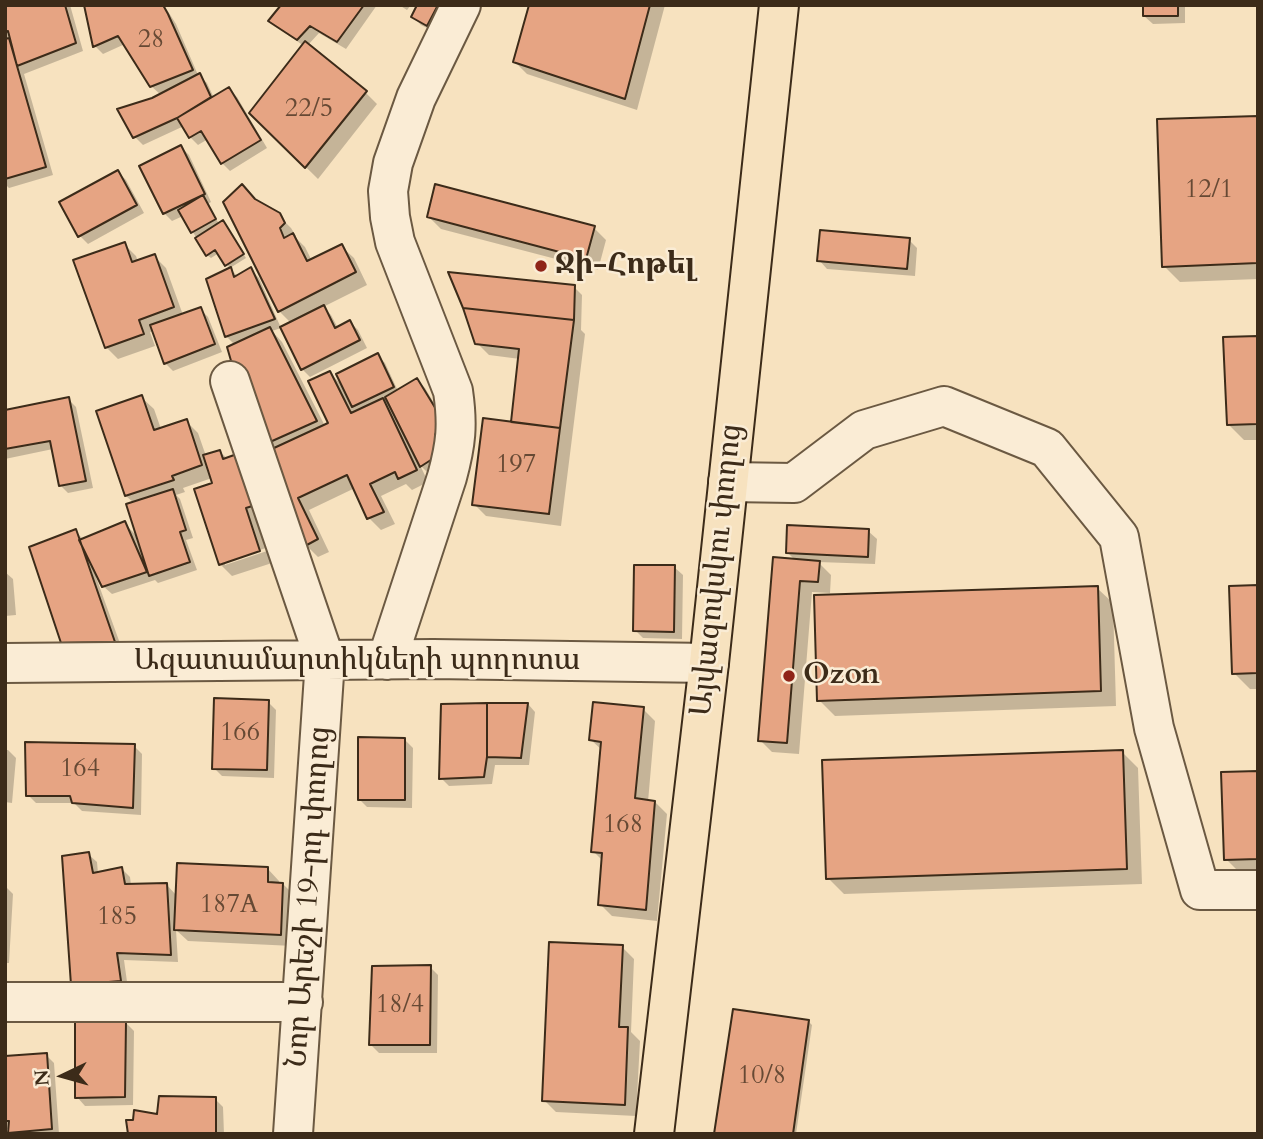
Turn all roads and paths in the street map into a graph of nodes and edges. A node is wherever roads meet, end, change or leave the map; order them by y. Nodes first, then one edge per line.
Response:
1 (461, 5) edge
2 (779, 5) edge
3 (230, 381) dead end
4 (728, 482) junction
5 (325, 660) junction
6 (387, 660) junction
7 (5, 663) edge
8 (709, 663) junction
9 (1258, 890) edge
10 (5, 1002) edge
11 (303, 1002) junction
12 (293, 1134) edge
13 (654, 1134) edge

1 - 6 street
2 - 4 main road, Այվազովսկու փողոց
3 - 5 street
4 - 8 main road, Այվազովսկու փողոց
4 - 9 street
5 - 6 street, Ազատամարտիկների պողոտա
5 - 7 street, Ազատամարտիկների պողոտա
5 - 11 street, Նոր Արեշի 19-րդ փողոց
6 - 8 street, Ազատամարտիկների պողոտա
8 - 13 main road, Այվազովսկու փողոց
10 - 11 street
11 - 12 street, Նոր Արեշի 19-րդ փողոց

